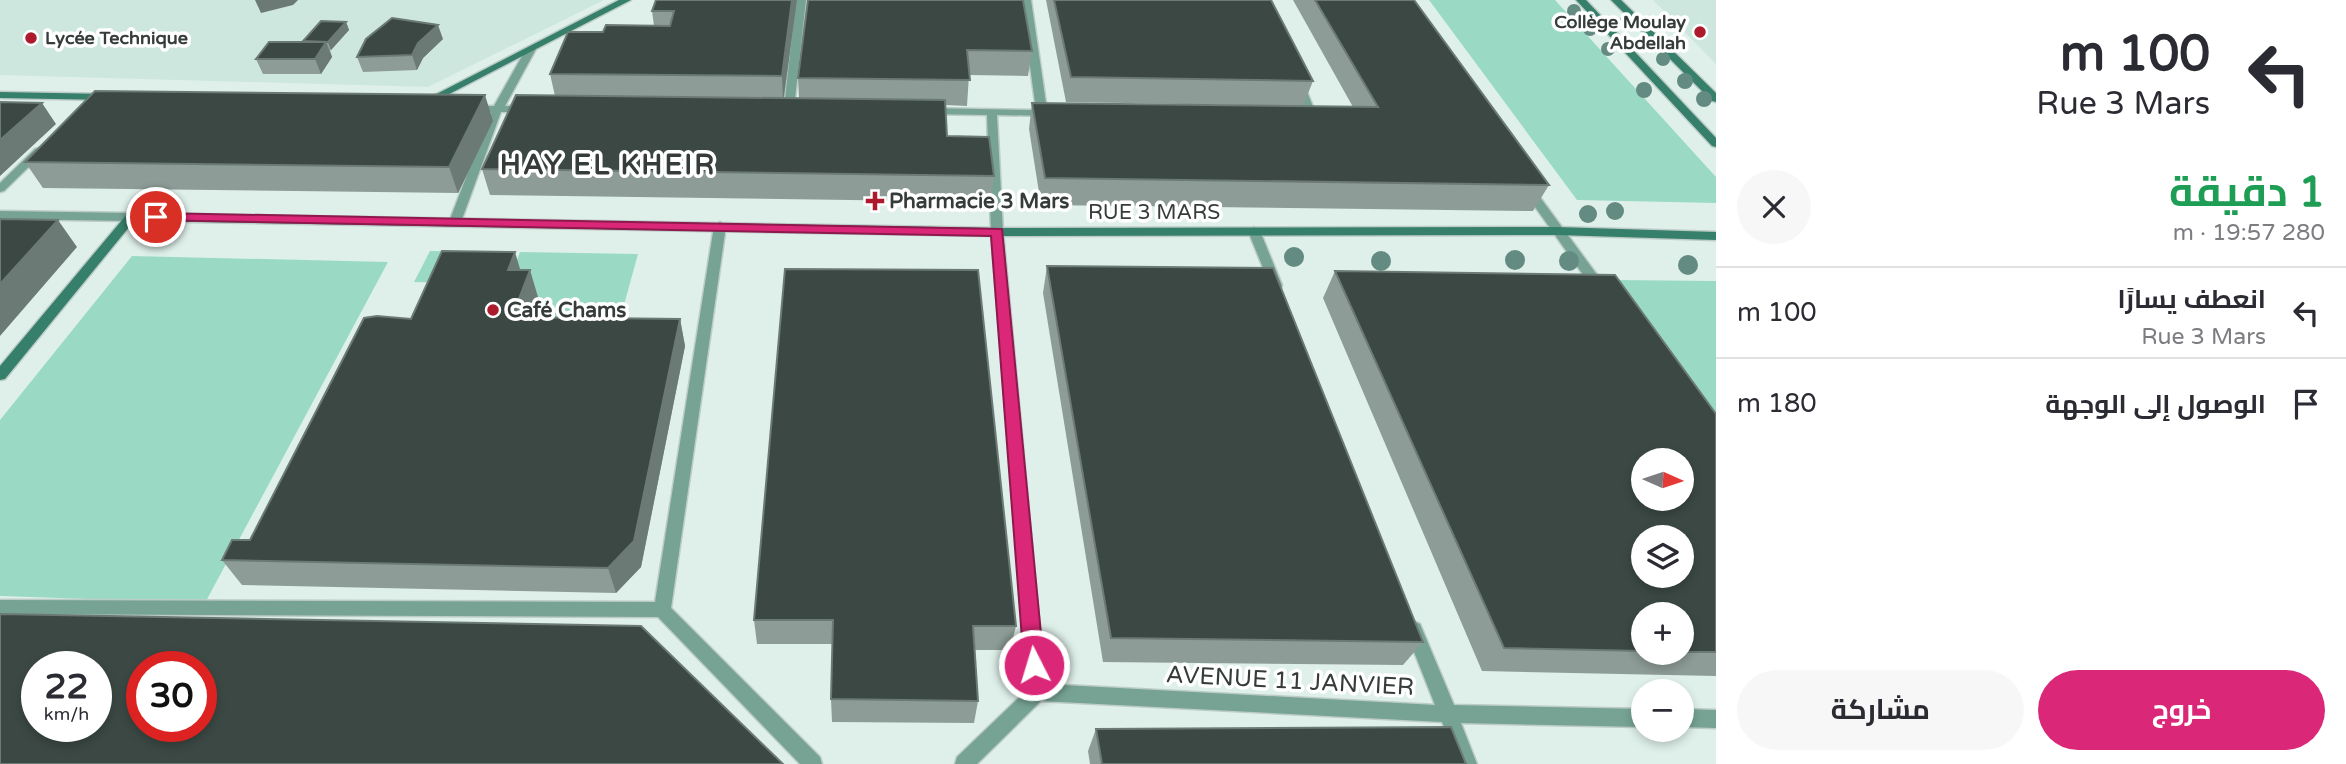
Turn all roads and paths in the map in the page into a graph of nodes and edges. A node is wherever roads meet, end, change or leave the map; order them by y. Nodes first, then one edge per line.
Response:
1 (626, 0) edge
2 (801, 0) edge
3 (1026, 0) edge
4 (1581, 0) edge
5 (1616, 0) edge
6 (531, 49) junction
7 (1293, 72) edge
8 (0, 95) edge
9 (95, 97) junction
10 (122, 98) edge
11 (1716, 99) edge
12 (85, 106) edge
13 (444, 108) edge
14 (457, 108) edge
15 (776, 108) edge
16 (789, 108) junction
17 (803, 108) edge
18 (539, 109) edge
19 (497, 110) junction
20 (911, 111) edge
21 (992, 113) junction
22 (1042, 113) junction
23 (1055, 113) edge
24 (1286, 117) edge
25 (47, 143) edge
26 (1716, 144) edge
27 (1518, 173) edge
28 (0, 189) edge
29 (0, 215) edge
30 (131, 217) junction
31 (455, 222) junction
32 (720, 226) junction
33 (1254, 231) junction
34 (1558, 231) junction
35 (997, 232) junction
36 (1716, 236) edge
37 (1279, 295) edge
38 (1613, 307) edge
39 (0, 374) edge
40 (0, 607) edge
41 (662, 610) junction
42 (1407, 612) edge
43 (1037, 692) junction
44 (1448, 714) junction
45 (1631, 718) edge
46 (1694, 718) edge
47 (1716, 719) edge
48 (813, 764) edge
49 (964, 764) edge
50 (1468, 764) edge

1 - 6 street
2 - 16 street
3 - 22 street
4 - 26 street
5 - 11 street
6 - 13 street
6 - 19 street
7 - 24 street
8 - 9 street
9 - 10 street
9 - 12 street
14 - 19 street
15 - 16 street
16 - 17 street
18 - 19 street
19 - 31 street
20 - 21 street
21 - 22 street
21 - 35 street
22 - 23 street
25 - 28 street
27 - 34 street
29 - 30 street
30 - 31 street, RUE 3 MARS
30 - 39 street
31 - 32 street, RUE 3 MARS
32 - 35 street, RUE 3 MARS
32 - 41 street
33 - 34 street, RUE 3 MARS
33 - 35 street, RUE 3 MARS
33 - 37 street
34 - 36 street, RUE 3 MARS
34 - 38 street
35 - 43 street
40 - 41 street
41 - 48 street
42 - 44 street
43 - 44 street, AVENUE 11 JANVIER
43 - 49 street
44 - 45 street, AVENUE 11 JANVIER
44 - 50 street
46 - 47 street

